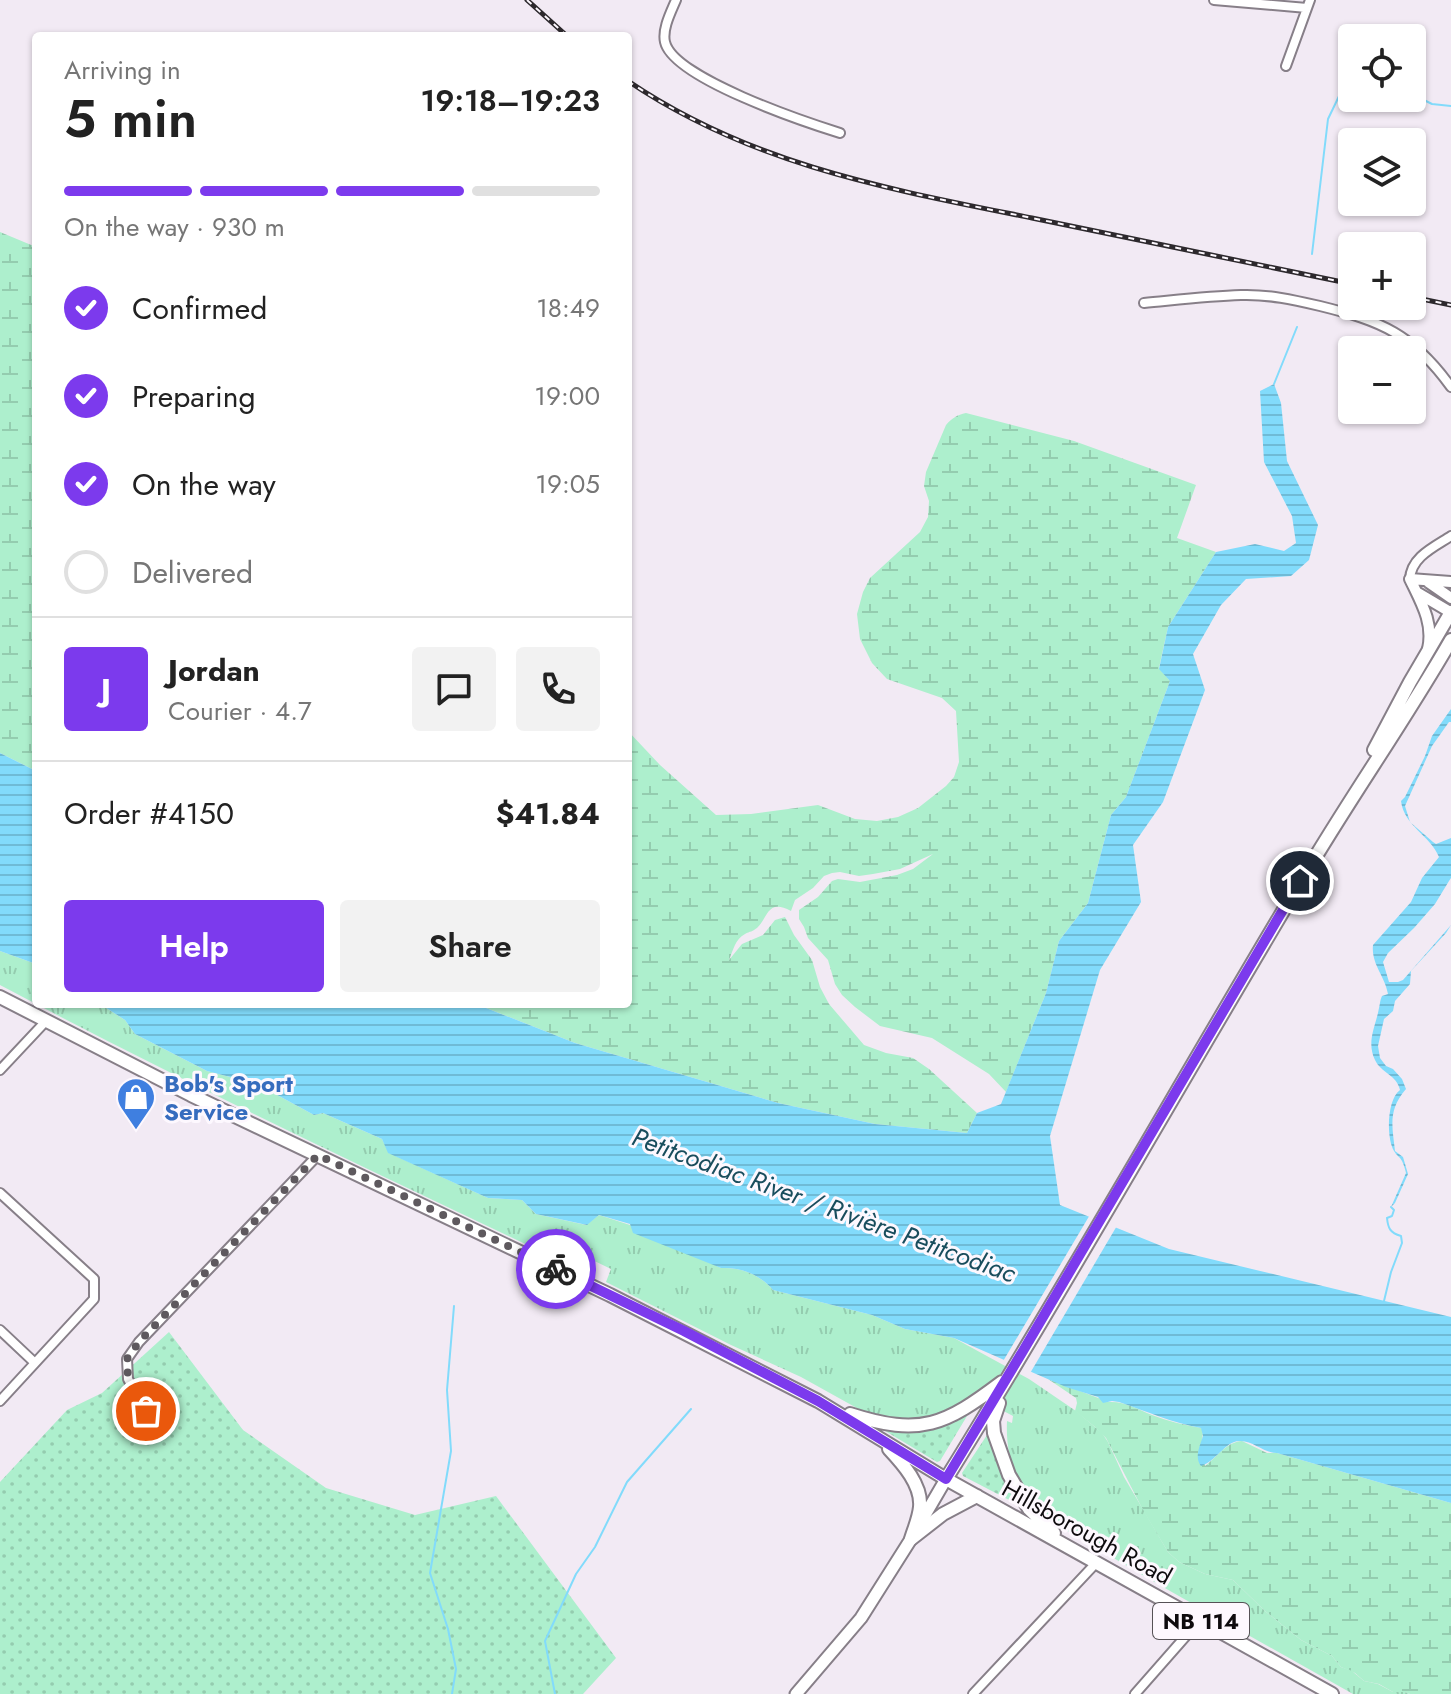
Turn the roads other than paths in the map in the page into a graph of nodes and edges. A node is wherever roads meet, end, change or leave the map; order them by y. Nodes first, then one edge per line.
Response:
1 (676, 0) edge
2 (1214, 0) edge
3 (1309, 4) edge
4 (1286, 66) dead end
5 (840, 133) dead end
6 (1144, 303) dead end
7 (1451, 387) edge
8 (1451, 536) edge
9 (1410, 579) junction
10 (1423, 579) junction
11 (1451, 582) edge
12 (1416, 592) junction
13 (1451, 598) edge
14 (1451, 612) edge
15 (1451, 640) edge
16 (1451, 654) edge
17 (1426, 655) junction
18 (1438, 662) junction
19 (1333, 827) junction
20 (0, 997) edge
21 (46, 1021) junction
22 (0, 1070) edge
23 (318, 1155) junction
24 (0, 1193) edge
25 (0, 1330) edge
26 (35, 1363) junction
27 (1008, 1378) junction
28 (0, 1401) edge
29 (829, 1407) junction
30 (146, 1411) dead end
31 (992, 1412) junction
32 (877, 1437) junction
33 (946, 1479) junction
34 (977, 1496) junction
35 (911, 1539) junction
36 (1070, 1547) junction
37 (1097, 1562) junction
38 (1200, 1620) junction
39 (796, 1694) edge
40 (973, 1694) edge
41 (1135, 1694) edge
42 (1332, 1694) edge

1 - 5 street
2 - 3 street
3 - 4 street
6 - 7 street
8 - 9 street
9 - 10 street
9 - 12 street
10 - 11 street
10 - 13 street
12 - 14 street
12 - 17 street
14 - 17 main road
15 - 18 main road
16 - 18 main road
17 - 19 main road
18 - 19 main road
19 - 27 main road
20 - 21 main road, NB 114
21 - 22 street
21 - 23 main road, NB 114
23 - 29 main road, NB 114
23 - 30 street
24 - 26 street
25 - 26 street
26 - 28 street
27 - 29 main road
27 - 31 main road
29 - 32 main road, NB 114
31 - 33 main road
31 - 36 main road
32 - 33 main road, NB 114
32 - 35 main road
33 - 34 main road, Hillsborough Road / NB 114
33 - 35 main road
34 - 35 main road
34 - 36 main road, Hillsborough Road / NB 114
35 - 39 main road
36 - 37 main road, Hillsborough Road / NB 114
37 - 38 main road, Hillsborough Road / NB 114
37 - 40 street
38 - 41 street
38 - 42 main road, Hillsborough Road / NB 114

